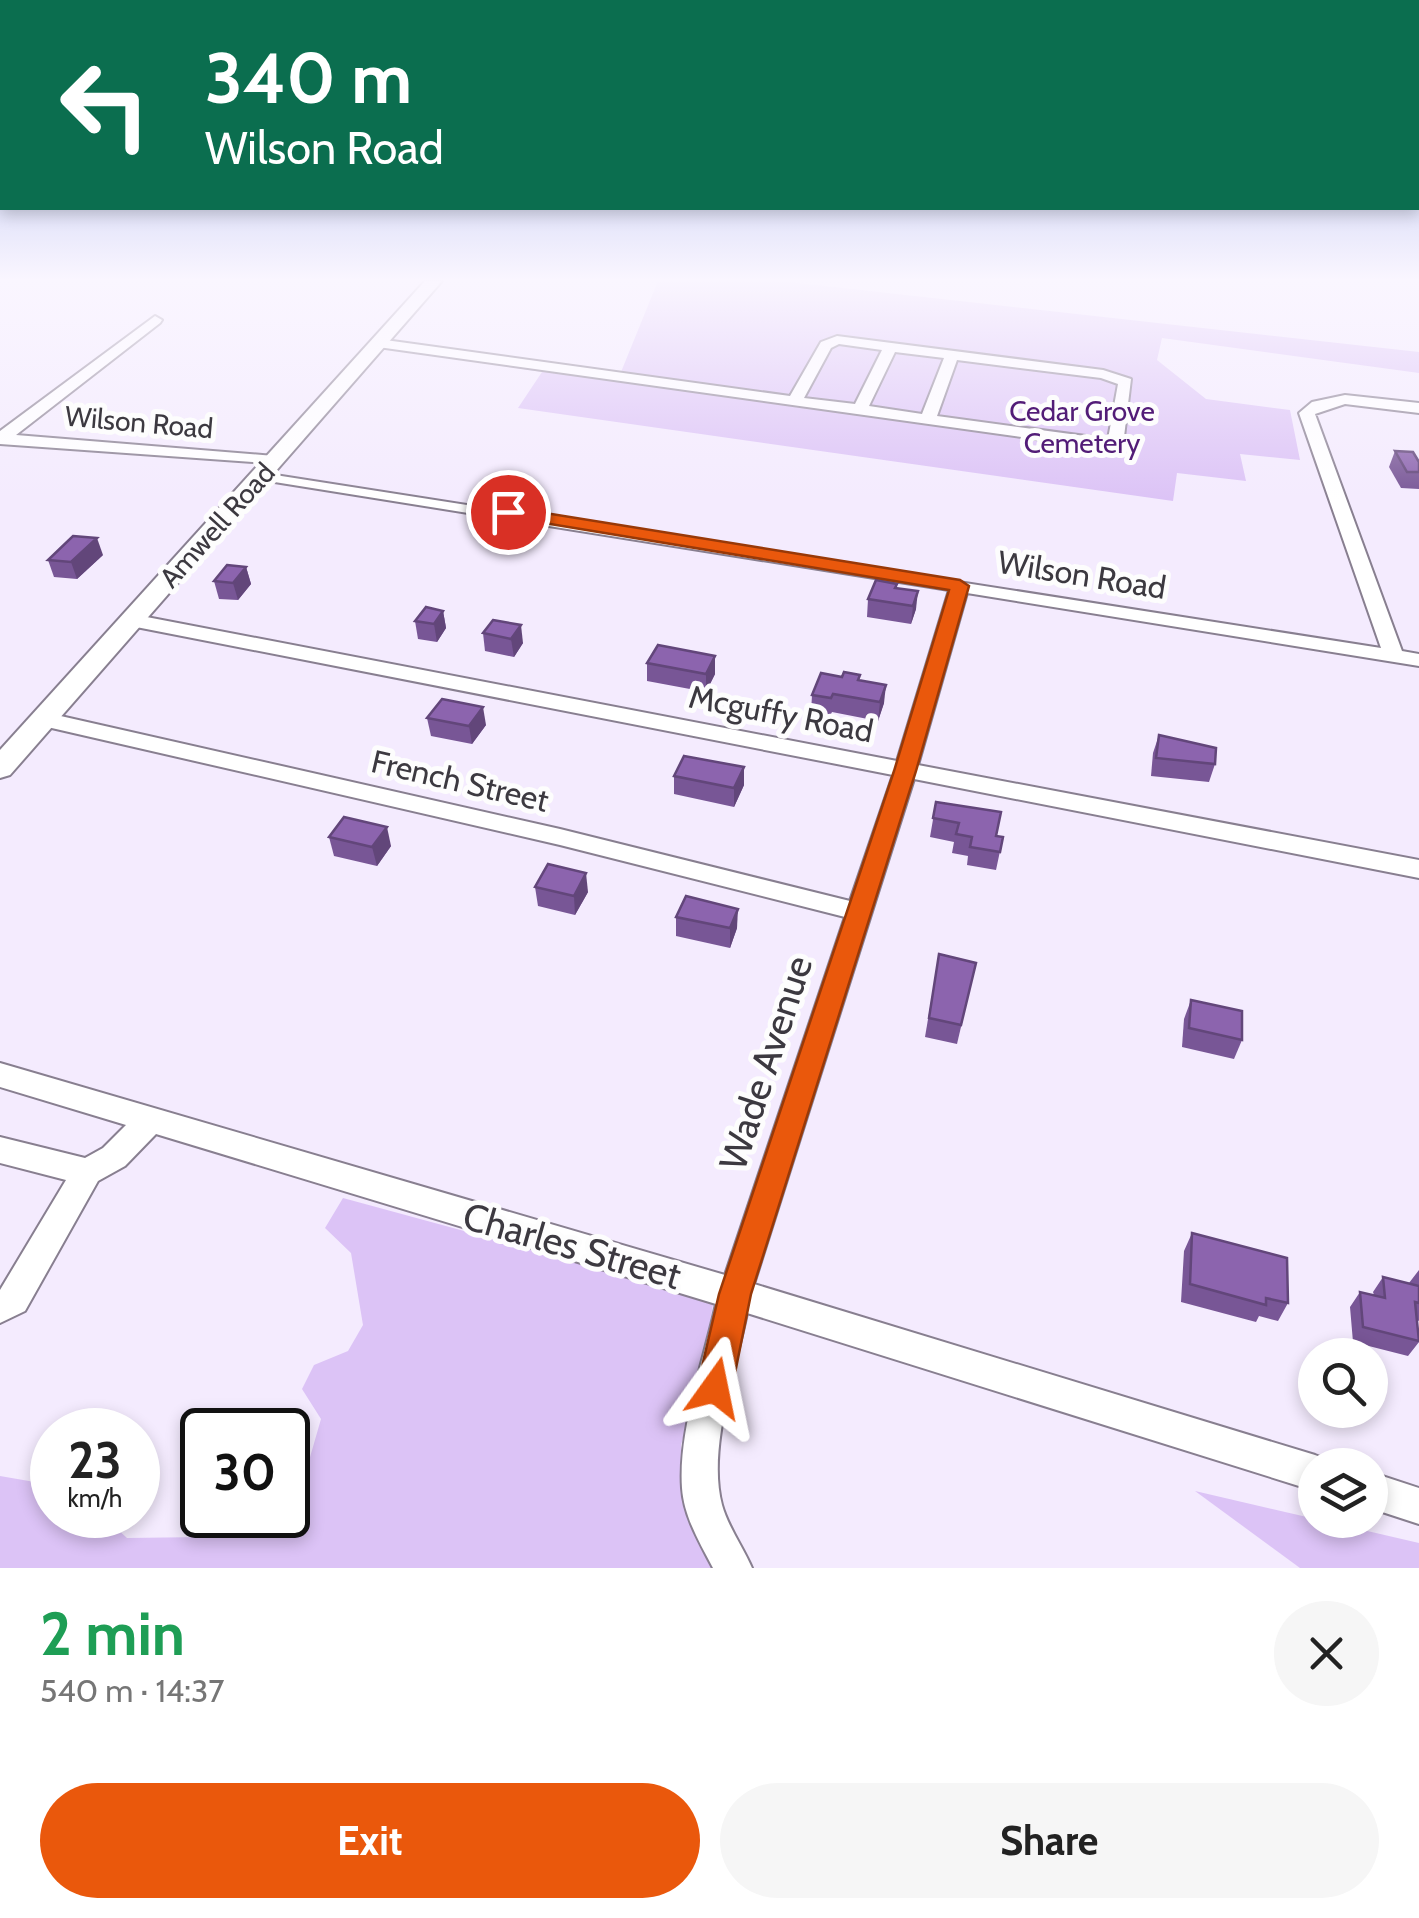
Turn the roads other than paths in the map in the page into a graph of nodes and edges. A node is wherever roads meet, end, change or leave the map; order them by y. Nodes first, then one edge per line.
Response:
1 (110, 354) edge
2 (369, 354) edge
3 (455, 354) edge
4 (821, 354) edge
5 (886, 354) edge
6 (952, 354) edge
7 (953, 354) edge
8 (796, 399) junction
9 (1419, 408) edge
10 (859, 410) junction
11 (928, 419) junction
12 (0, 438) edge
13 (268, 468) junction
14 (960, 586) junction
15 (132, 620) junction
16 (1394, 656) junction
17 (1419, 660) edge
18 (43, 719) junction
19 (0, 768) edge
20 (905, 771) junction
21 (1419, 869) edge
22 (860, 912) junction
23 (0, 1075) edge
24 (150, 1120) junction
25 (0, 1150) edge
26 (87, 1172) junction
27 (735, 1294) junction
28 (0, 1306) edge
29 (1298, 1468) edge
30 (1388, 1496) edge
31 (1419, 1506) edge
32 (733, 1568) edge

1 - 12 street
2 - 13 main road, Amwell Road
3 - 8 street
4 - 8 street
5 - 10 street
6 - 11 street
7 - 11 street
8 - 10 street
9 - 16 street
10 - 11 street
12 - 13 street, Wilson Road
13 - 14 street, Wilson Road
13 - 15 main road, Amwell Road
14 - 16 street, Wilson Road
14 - 20 street, Wade Avenue
15 - 18 main road, Amwell Road
15 - 20 street, Mcguffy Road
16 - 17 street, Wilson Road
18 - 19 main road, Amwell Road
18 - 22 street, French Street
20 - 21 street, Mcguffy Road
20 - 22 street, Wade Avenue
22 - 27 street, Wade Avenue
23 - 24 street, Charles Street
24 - 26 street
24 - 27 street, Charles Street
25 - 26 street
26 - 28 street
27 - 29 street, Charles Street
27 - 32 street, Wade Avenue
30 - 31 street

